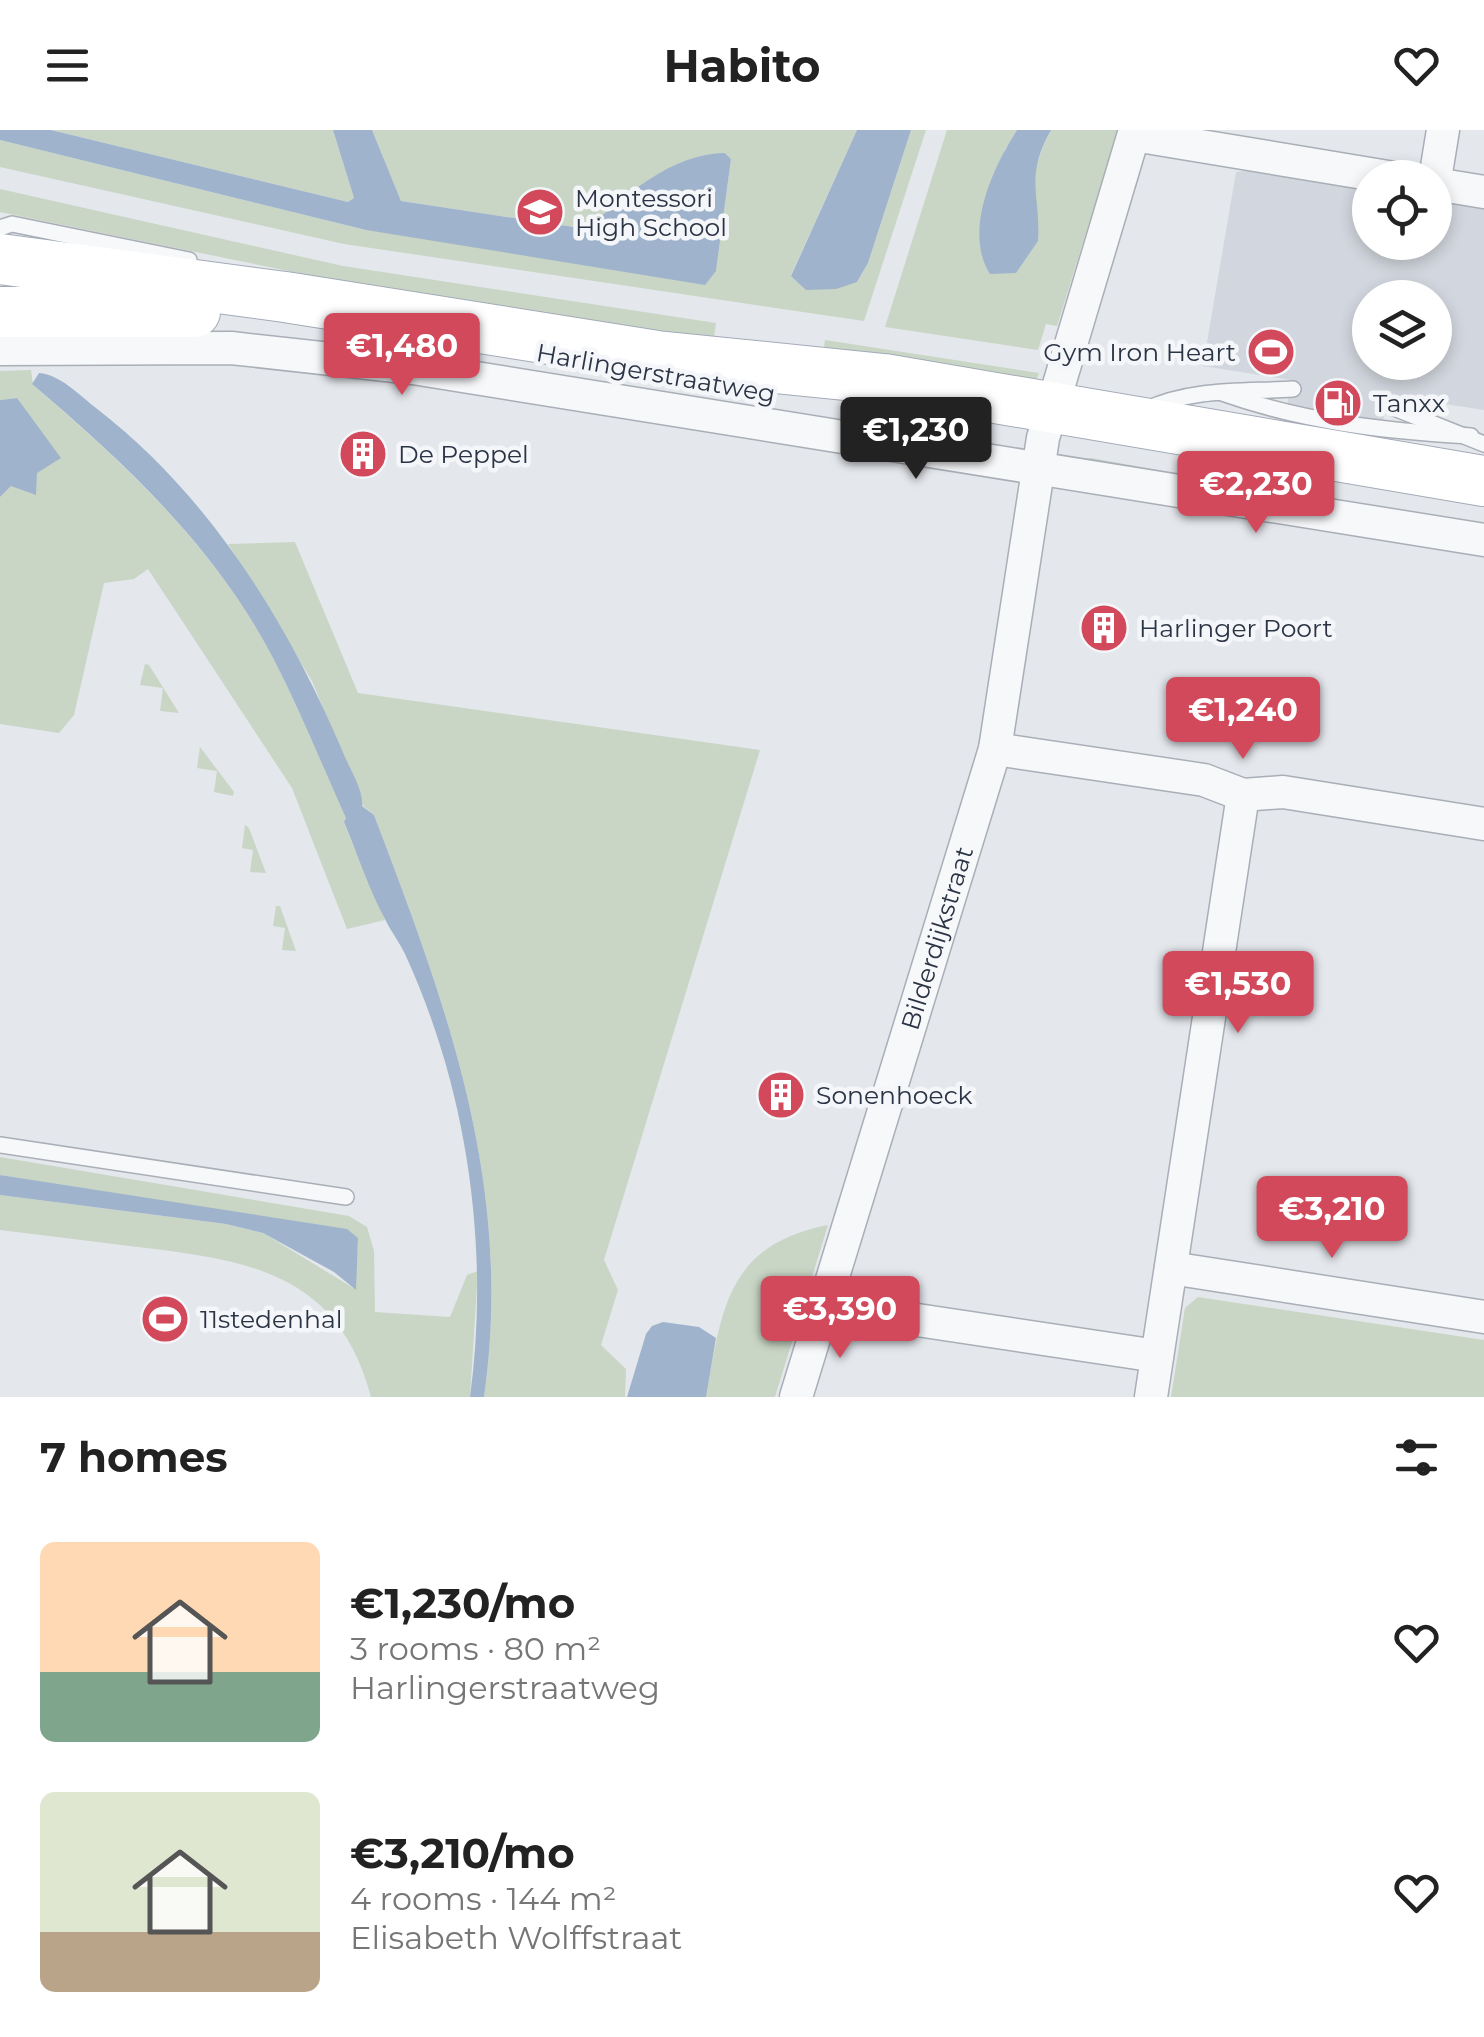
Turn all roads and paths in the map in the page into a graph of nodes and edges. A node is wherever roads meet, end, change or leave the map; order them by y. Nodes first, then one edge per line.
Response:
1 (1443, 130) edge
2 (1134, 132) edge
3 (1438, 160) edge
4 (1352, 171) edge
5 (1452, 185) edge
6 (1484, 192) edge
7 (0, 228) edge
8 (0, 259) edge
9 (200, 262) dead end
10 (308, 283) dead end
11 (0, 312) edge
12 (0, 349) edge
13 (657, 356) junction
14 (1293, 390) dead end
15 (1222, 393) junction
16 (1384, 404) dead end
17 (1148, 408) junction
18 (1044, 438) junction
19 (1480, 454) edge
20 (1484, 512) edge
21 (1484, 540) edge
22 (995, 749) junction
23 (1244, 795) junction
24 (1484, 824) edge
25 (0, 1144) edge
26 (346, 1196) dead end
27 (1171, 1268) junction
28 (824, 1306) junction
29 (1484, 1316) edge
30 (1157, 1356) junction
31 (796, 1397) edge
32 (1151, 1397) edge

1 - 3 street
2 - 4 street
2 - 18 street, Bilderdijkstraat
5 - 6 street
7 - 9 lane
8 - 13 main road, Harlingerstraatweg
10 - 13 lane, Harlingerstraatweg
11 - 18 main road, Harlingerstraatweg
12 - 18 street, Harlingerstraatweg
13 - 18 main road, Harlingerstraatweg
14 - 15 lane
15 - 17 lane
15 - 19 lane
16 - 19 lane
17 - 18 main road, Harlingerstraatweg
17 - 19 main road, Harlingerstraatweg
18 - 20 main road, Harlingerstraatweg
18 - 21 street, Harlingerstraatweg
18 - 22 street, Bilderdijkstraat
22 - 23 street
22 - 28 street, Bilderdijkstraat
23 - 24 street
23 - 27 street
25 - 26 lane
27 - 29 street
27 - 30 street
28 - 30 street
28 - 31 street, Bilderdijkstraat
30 - 32 street

